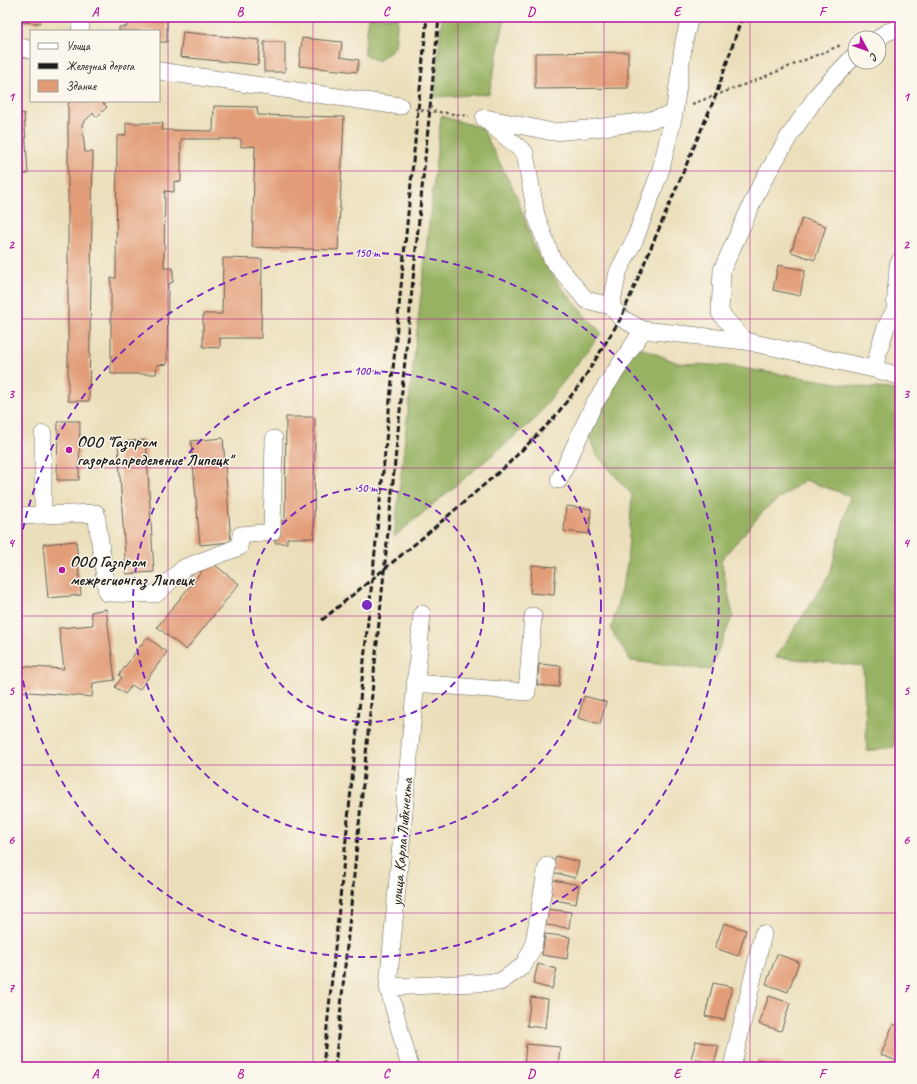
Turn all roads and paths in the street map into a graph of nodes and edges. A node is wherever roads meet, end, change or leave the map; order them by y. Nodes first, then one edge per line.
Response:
1 (82, 17) edge
2 (690, 17) edge
3 (900, 28) edge
4 (80, 30) edge
5 (887, 32) edge
6 (17, 46) edge
7 (30, 50) edge
8 (847, 50) edge
9 (847, 53) edge
10 (160, 71) edge
11 (400, 106) joint
12 (674, 114) junction
13 (484, 118) junction
14 (900, 261) edge
15 (611, 306) junction
16 (897, 308) edge
17 (643, 330) junction
18 (745, 341) junction
19 (874, 369) junction
20 (900, 376) edge
21 (43, 434) dead end
22 (274, 439) dead end
23 (559, 480) dead end
24 (43, 515) junction
25 (17, 516) edge
26 (422, 614) dead end
27 (533, 616) dead end
28 (415, 683) junction
29 (547, 866) dead end
30 (763, 934) dead end
31 (388, 987) junction
32 (410, 1067) edge
33 (732, 1067) edge

1 - 4 street
2 - 12 street
3 - 5 street
6 - 7 street
8 - 12 path
9 - 18 street
10 - 11 street
11 - 13 path
12 - 13 street
12 - 15 street
13 - 15 street
14 - 16 street
15 - 17 street
16 - 19 street
17 - 18 street
17 - 23 street
18 - 19 street
19 - 20 street
21 - 24 street
22 - 24 street
24 - 25 street
26 - 28 street, улица Карла Либкнехта
27 - 28 street
28 - 31 street, улица Карла Либкнехта
29 - 31 street
30 - 33 street
31 - 32 street, улица Карла Либкнехта

